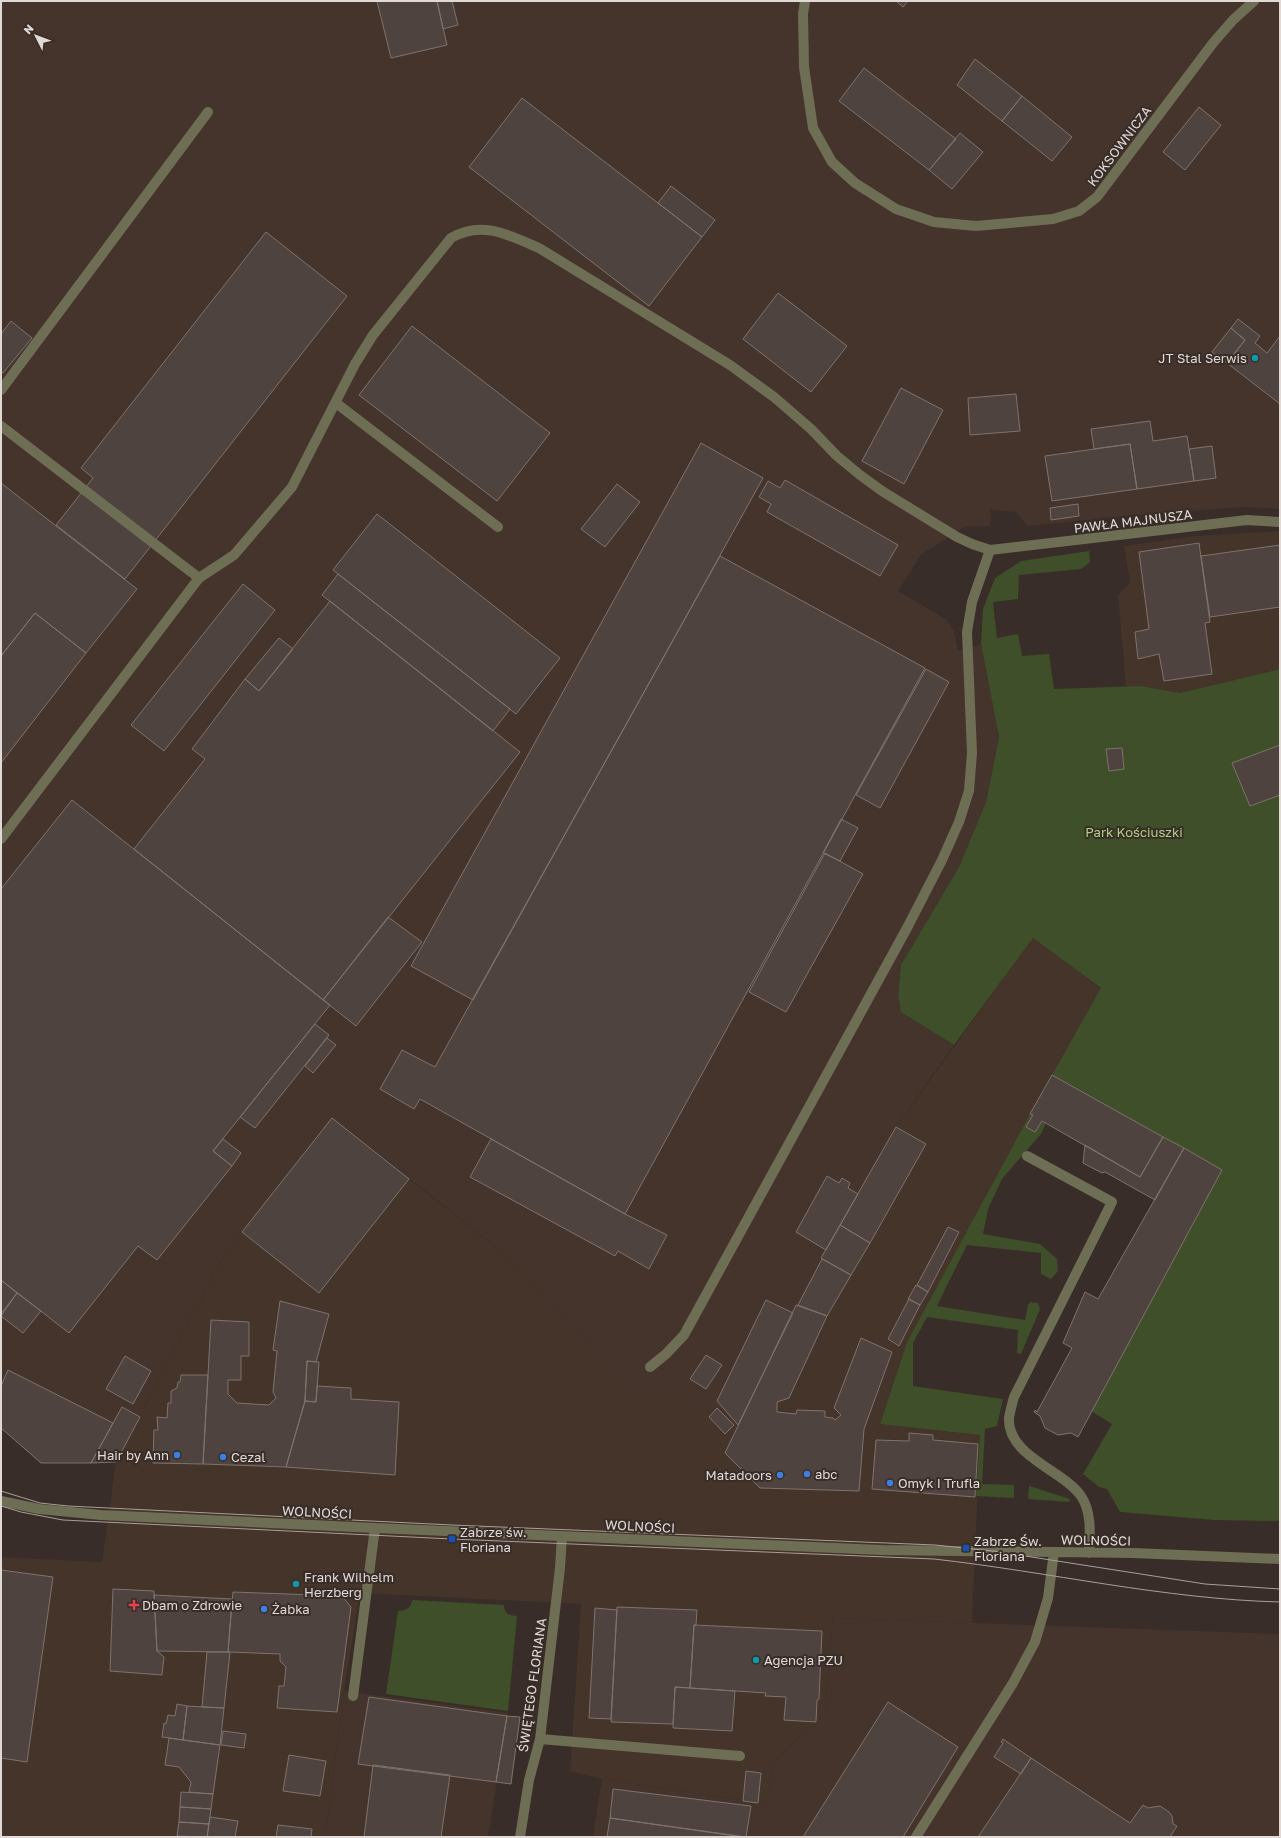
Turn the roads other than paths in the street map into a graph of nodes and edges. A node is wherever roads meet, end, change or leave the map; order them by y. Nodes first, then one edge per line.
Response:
1 (805, 1) edge
2 (1254, 1) edge
3 (208, 112) dead end
4 (1, 390) edge
5 (336, 403) junction
6 (1, 426) edge
7 (1280, 522) edge
8 (498, 527) dead end
9 (990, 550) junction
10 (199, 578) junction
11 (1, 839) edge
12 (1027, 1156) dead end
13 (650, 1367) dead end
14 (1, 1502) edge
15 (375, 1528) junction
16 (562, 1536) junction
17 (1054, 1552) junction
18 (1089, 1553) junction
19 (1280, 1559) edge
20 (353, 1696) dead end
21 (540, 1739) junction
22 (740, 1756) dead end
23 (520, 1837) edge
24 (916, 1837) edge

1 - 2 street, KOKSOWNICZA
3 - 4 street
5 - 8 street
5 - 9 street
5 - 10 street
6 - 10 street
7 - 9 street, PAWŁA MAJNUSZA
9 - 13 street
10 - 11 street
12 - 18 street
14 - 15 street, WOLNOŚCI
15 - 16 street, WOLNOŚCI
15 - 20 street
16 - 17 street, WOLNOŚCI
16 - 21 street, ŚWIĘTEGO FLORIANA
17 - 18 street, WOLNOŚCI
17 - 24 street
18 - 19 street, WOLNOŚCI
21 - 22 street
21 - 23 street, ŚWIĘTEGO FLORIANA

